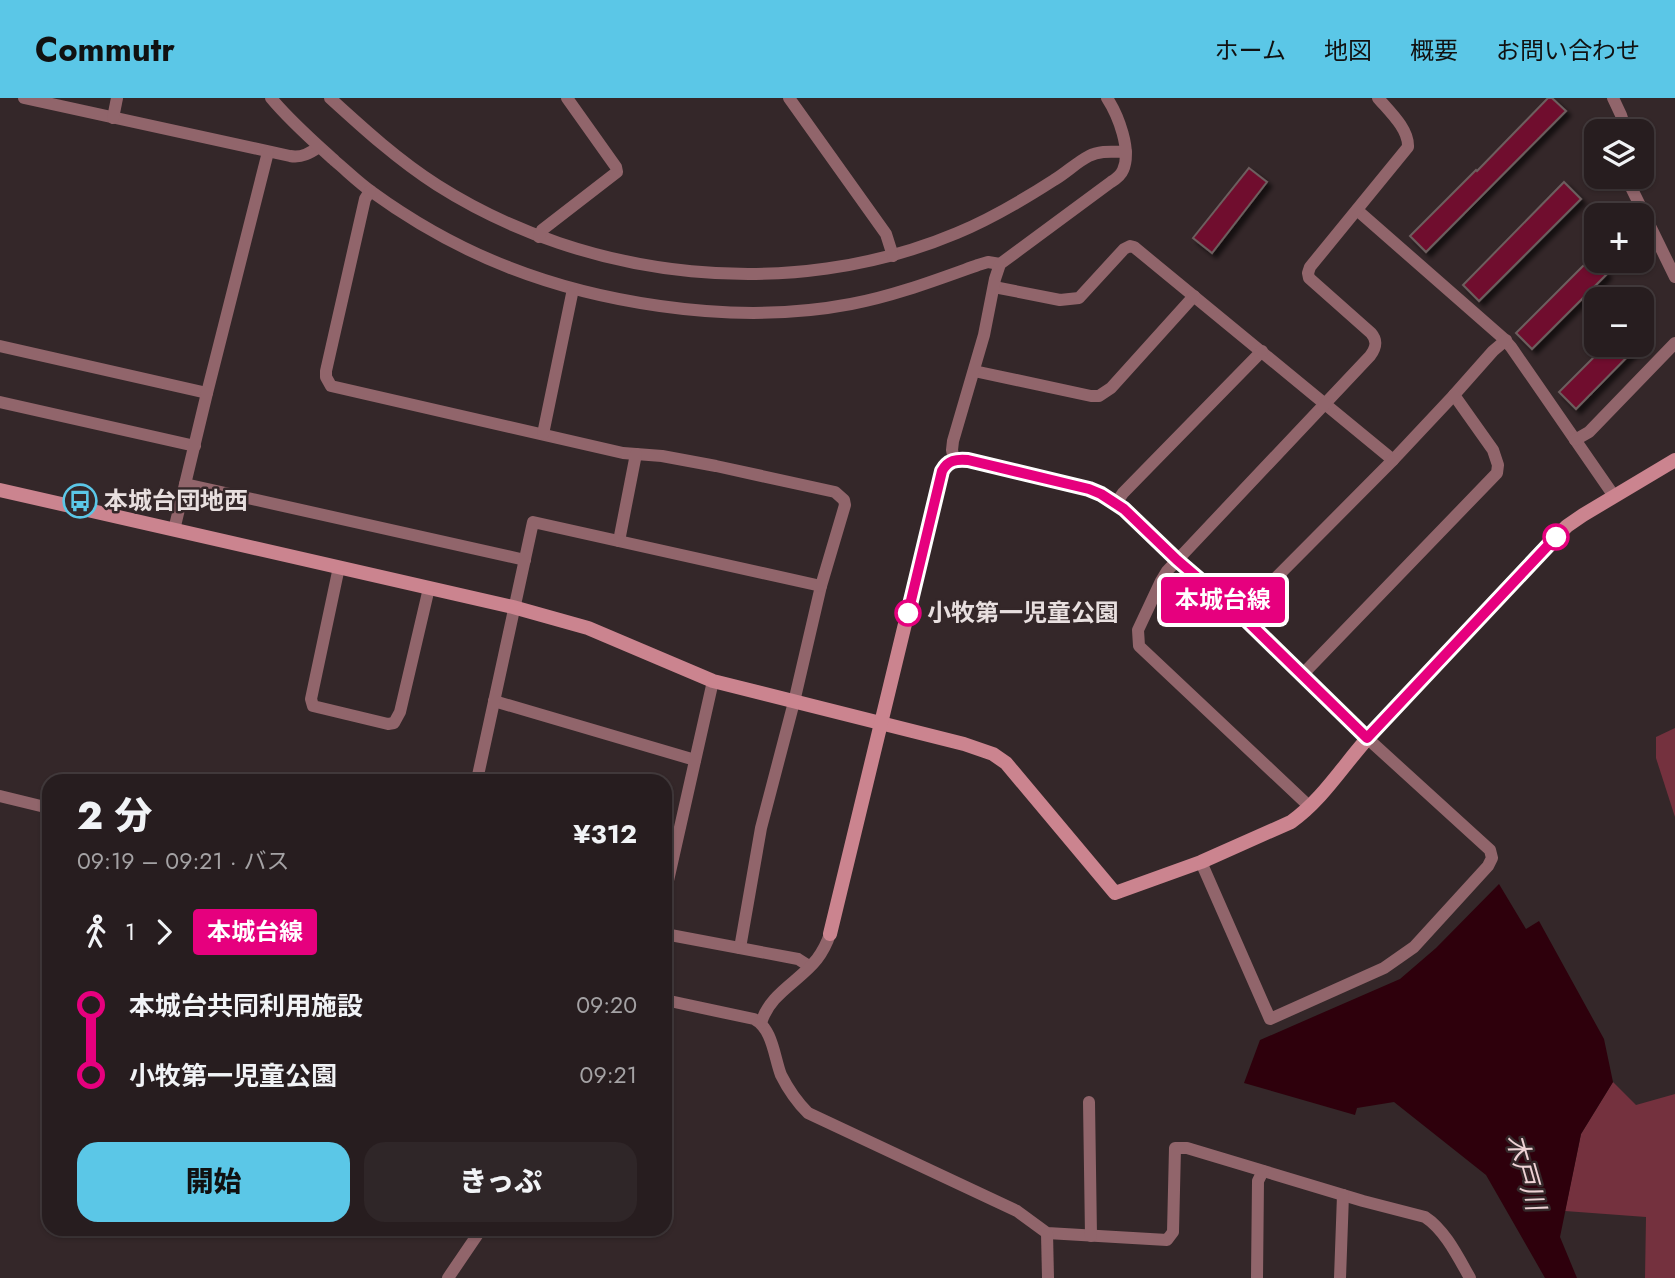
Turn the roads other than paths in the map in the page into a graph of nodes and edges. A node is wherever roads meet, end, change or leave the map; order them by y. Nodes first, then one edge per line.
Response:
1 (24, 98) edge
2 (117, 98) edge
3 (271, 98) edge
4 (330, 98) edge
5 (567, 98) edge
6 (789, 98) edge
7 (1107, 98) edge
8 (1378, 98) edge
9 (1612, 98) edge
10 (113, 118) junction
11 (1622, 119) edge
12 (319, 146) junction
13 (268, 152) junction
14 (1126, 152) junction
15 (1632, 189) edge
16 (370, 191) junction
17 (1357, 210) junction
18 (539, 237) junction
19 (892, 256) junction
20 (1000, 264) junction
21 (1675, 277) edge
22 (994, 286) junction
23 (573, 289) junction
24 (1194, 296) junction
25 (1506, 340) junction
26 (1675, 343) edge
27 (0, 346) edge
28 (1262, 351) junction
29 (974, 371) junction
30 (207, 393) junction
31 (1454, 395) junction
32 (0, 402) edge
33 (1326, 404) junction
34 (543, 434) junction
35 (1575, 440) junction
36 (195, 446) junction
37 (636, 454) junction
38 (954, 460) junction
39 (1393, 460) junction
40 (1675, 460) edge
41 (185, 484) junction
42 (0, 491) edge
43 (1614, 496) junction
44 (1116, 503) junction
45 (174, 530) junction
46 (619, 541) junction
47 (525, 560) junction
48 (1177, 560) junction
49 (339, 567) junction
50 (821, 586) junction
51 (429, 588) junction
52 (513, 607) junction
53 (1240, 614) junction
54 (1301, 676) junction
55 (713, 681) junction
56 (494, 701) junction
57 (794, 702) junction
58 (882, 723) junction
59 (1367, 738) junction
60 (695, 760) junction
61 (478, 774) edge
62 (0, 796) edge
63 (42, 806) edge
64 (1310, 807) junction
65 (672, 840) edge
66 (1200, 862) junction
67 (830, 934) joint
68 (672, 935) edge
69 (740, 947) junction
70 (809, 966) junction
71 (672, 1002) edge
72 (761, 1023) junction
73 (1089, 1102) dead end
74 (1263, 1171) junction
75 (1343, 1195) junction
76 (1047, 1233) junction
77 (477, 1236) edge
78 (1091, 1236) junction
79 (448, 1278) edge
80 (1048, 1278) edge
81 (1257, 1278) edge
82 (1340, 1278) edge
83 (1470, 1278) edge

1 - 10 street
2 - 10 street
3 - 12 street
4 - 18 street
5 - 18 street
6 - 19 street
7 - 14 street
8 - 17 street
9 - 11 street
10 - 13 street
12 - 13 street
12 - 16 street
13 - 30 street
14 - 19 street
14 - 20 street
15 - 21 street
16 - 23 street
16 - 34 street
17 - 25 street
17 - 33 street
18 - 19 street
20 - 22 street
20 - 23 street
22 - 24 street
22 - 29 street
23 - 34 street
24 - 28 street
24 - 29 street
25 - 31 street
25 - 35 street
26 - 35 street
27 - 30 street
28 - 33 street
28 - 44 street
29 - 38 street
30 - 36 street
31 - 39 street
31 - 54 street
32 - 36 street
33 - 39 street
33 - 48 street
34 - 37 street
35 - 43 street
36 - 41 street
37 - 46 street
37 - 50 street
38 - 44 street
38 - 58 street
39 - 53 street
40 - 43 street
41 - 45 street
41 - 47 street
42 - 45 street
43 - 59 street
44 - 48 street
45 - 49 street
46 - 47 street
46 - 50 street
47 - 52 street
48 - 53 street
48 - 64 street
49 - 51 street
49 - 51 street
50 - 57 street
51 - 52 street
52 - 55 street
52 - 56 street
53 - 54 street
54 - 59 street
55 - 57 street
55 - 60 street
56 - 60 street
56 - 61 street
57 - 58 street
57 - 69 street
58 - 66 street
58 - 67 street
59 - 64 street
59 - 66 street
60 - 65 street
62 - 63 street
64 - 66 street
67 - 70 street
68 - 69 street
69 - 70 street
70 - 72 street
71 - 72 street
72 - 76 street
73 - 78 street
74 - 75 street
74 - 78 street
74 - 81 street
75 - 82 street
75 - 83 street
76 - 78 street
76 - 80 street
77 - 79 street

